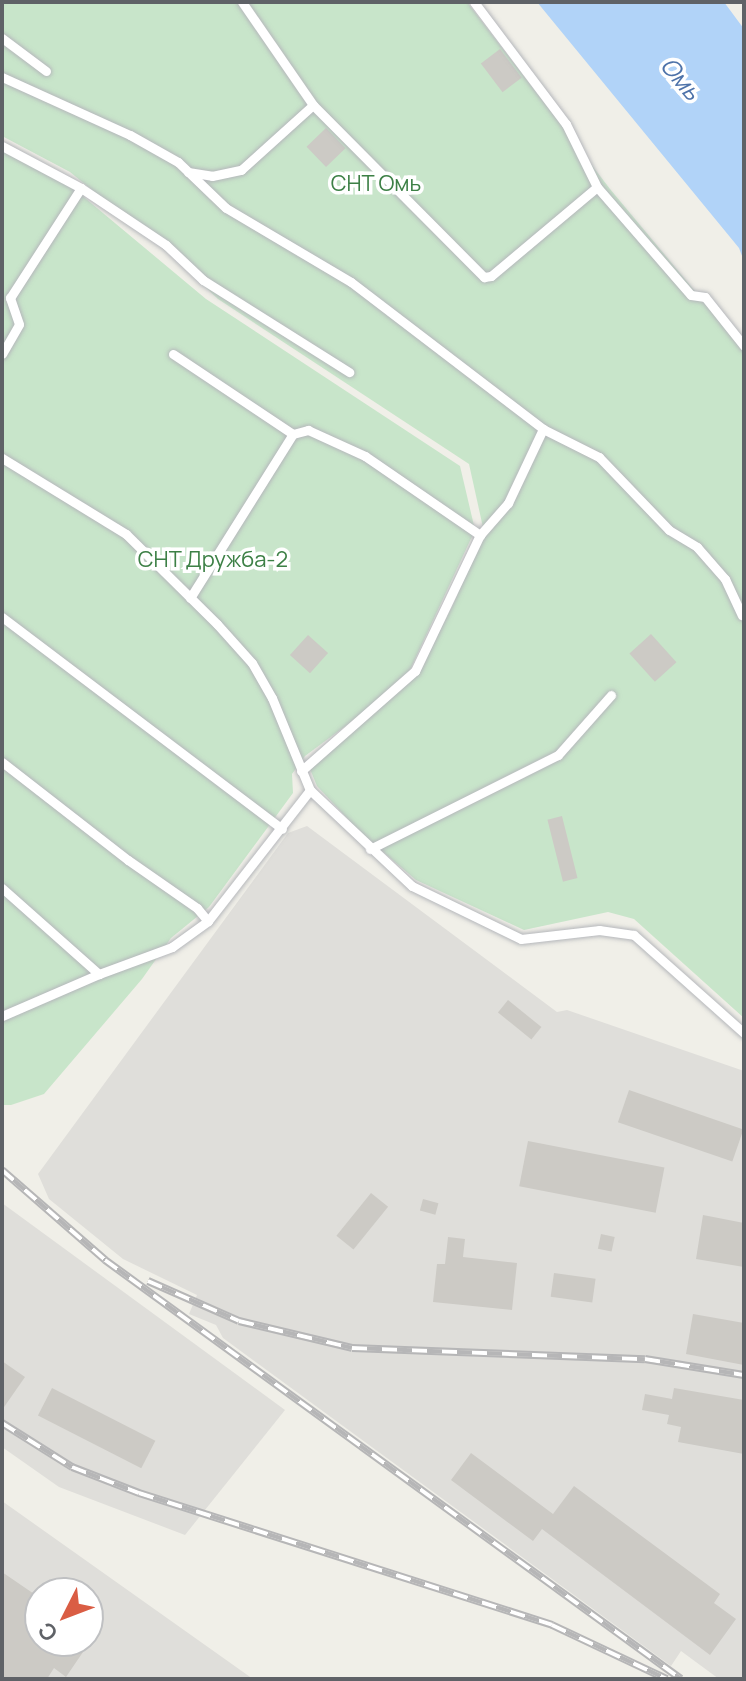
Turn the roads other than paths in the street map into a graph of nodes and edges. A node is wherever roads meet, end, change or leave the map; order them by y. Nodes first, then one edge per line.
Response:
1 (242, 2) edge
2 (474, 2) edge
3 (2, 38) edge
4 (46, 71) dead end
5 (2, 77) edge
6 (313, 105) junction
7 (2, 146) edge
8 (188, 172) junction
9 (597, 187) junction
10 (81, 188) junction
11 (744, 346) edge
12 (2, 354) edge
13 (173, 354) dead end
14 (349, 372) dead end
15 (543, 429) junction
16 (293, 434) junction
17 (2, 458) edge
18 (480, 535) junction
19 (190, 598) junction
20 (742, 615) edge
21 (2, 617) edge
22 (611, 695) dead end
23 (2, 762) edge
24 (301, 771) junction
25 (310, 790) junction
26 (282, 829) junction
27 (370, 849) junction
28 (2, 888) edge
29 (208, 921) junction
30 (99, 974) junction
31 (2, 1016) edge
32 (744, 1033) edge

1 - 6 lane
2 - 9 lane
3 - 4 lane
5 - 8 lane
6 - 8 lane
6 - 9 lane
7 - 10 lane
8 - 15 lane
9 - 11 lane
10 - 12 lane
10 - 14 lane
13 - 16 lane
15 - 18 lane
15 - 20 lane
16 - 18 lane
16 - 19 lane
17 - 19 lane
18 - 24 lane
19 - 24 lane
21 - 26 lane
22 - 27 lane
23 - 29 lane
24 - 25 lane
25 - 26 lane
25 - 27 lane
26 - 29 lane
27 - 32 lane
28 - 30 lane
29 - 30 lane
30 - 31 lane

